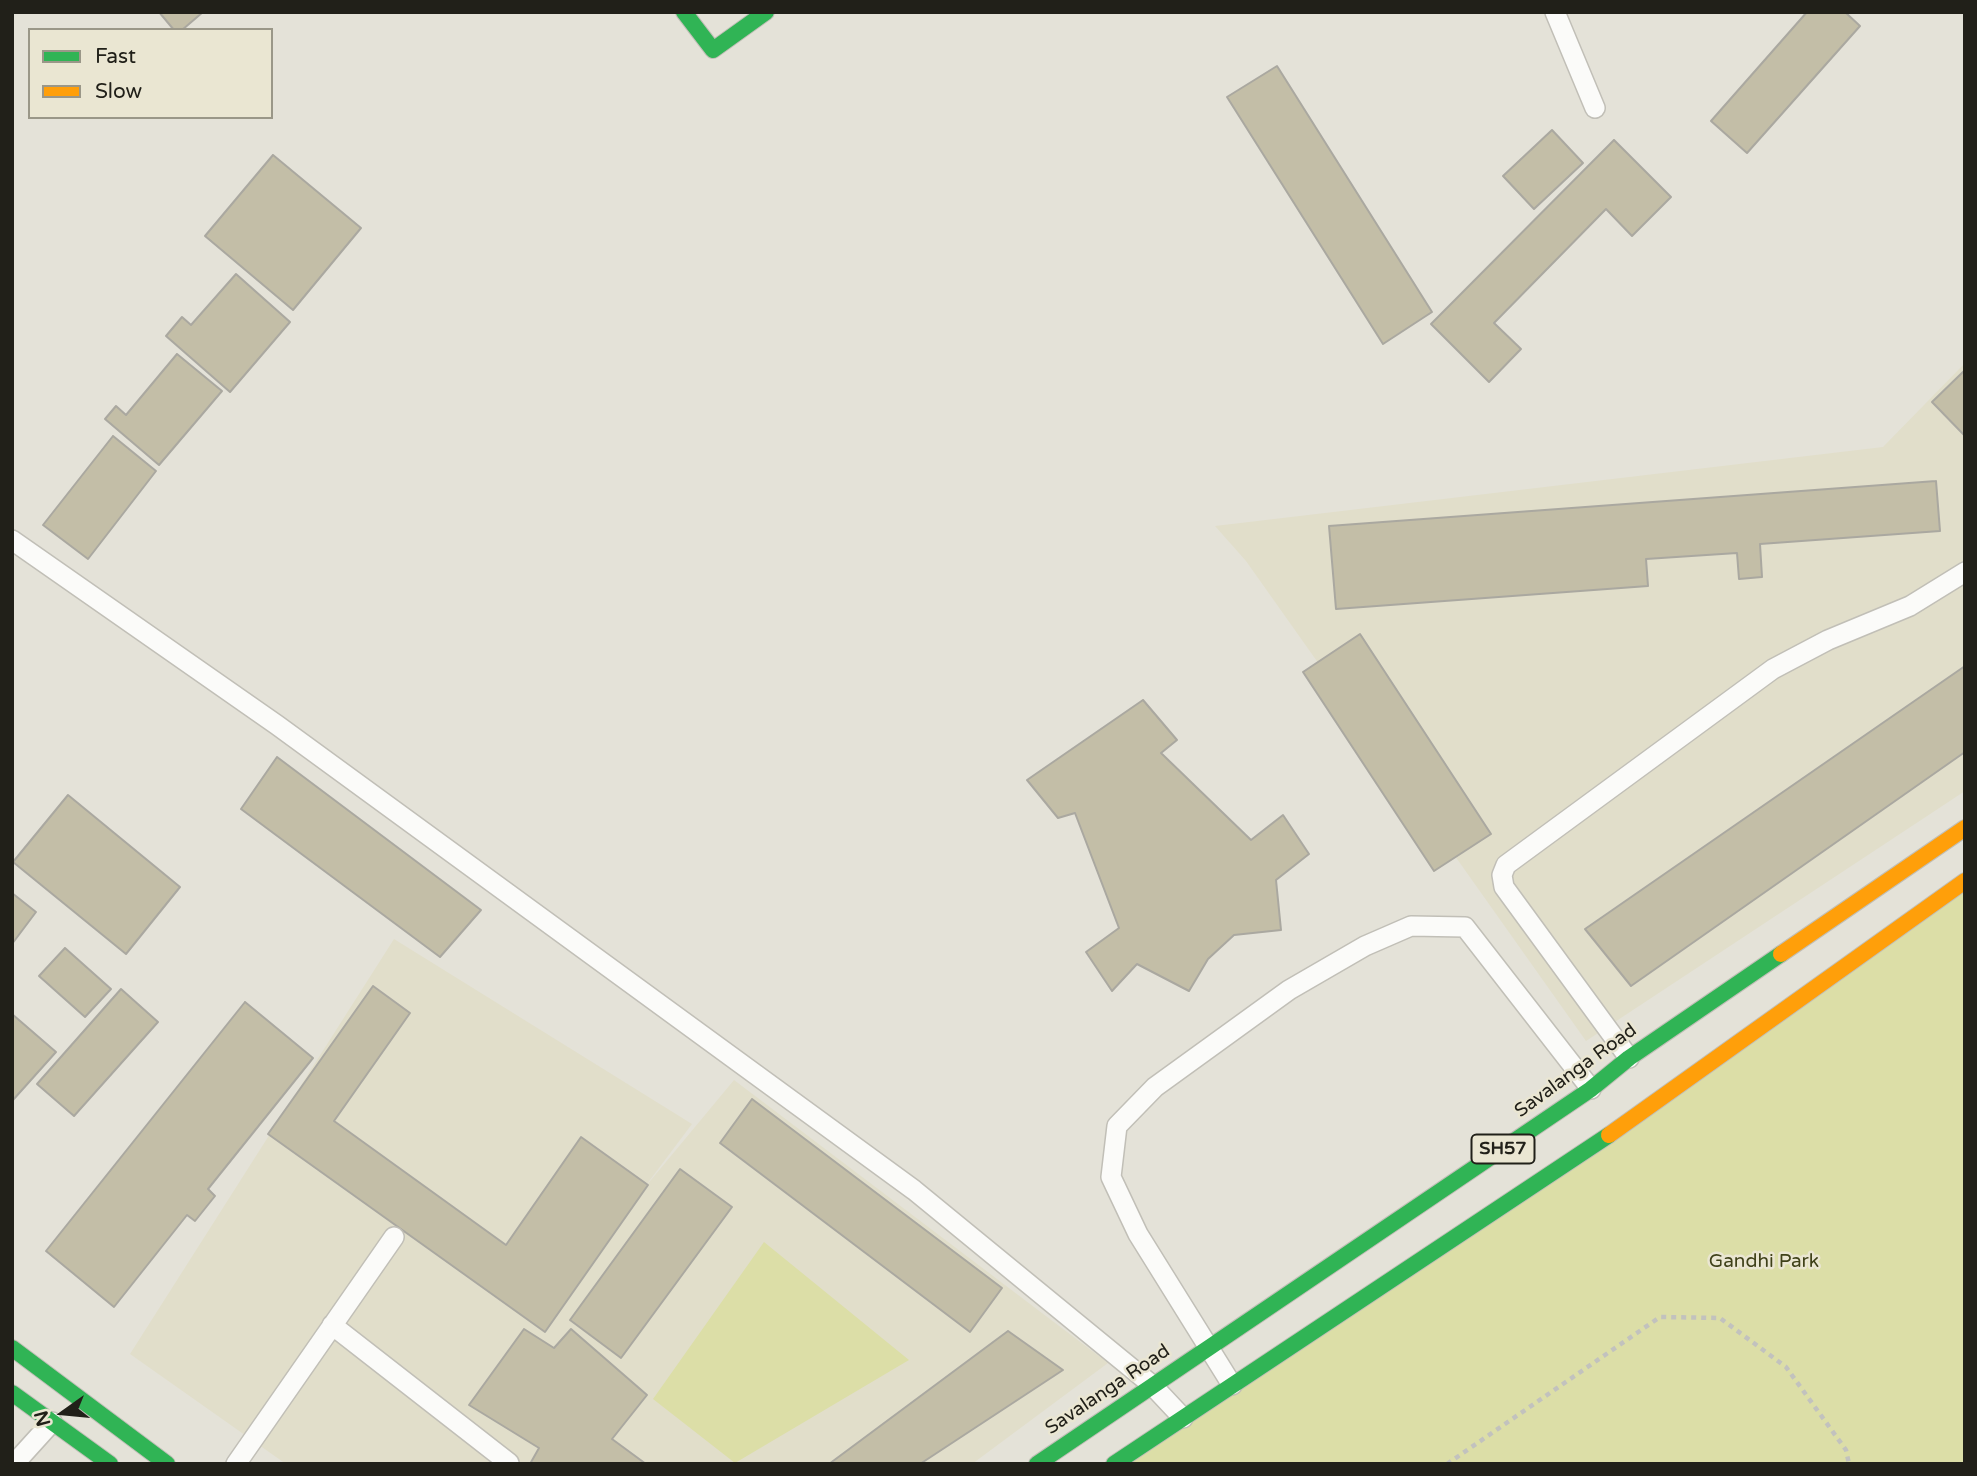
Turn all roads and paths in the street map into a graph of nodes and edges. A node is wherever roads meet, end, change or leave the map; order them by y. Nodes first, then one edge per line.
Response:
1 (684, 12) edge
2 (766, 12) edge
3 (1555, 12) edge
4 (1595, 108) dead end
5 (12, 540) edge
6 (1965, 572) edge
7 (1965, 828) edge
8 (1965, 881) edge
9 (1629, 1058) junction
10 (1591, 1089) junction
11 (394, 1237) dead end
12 (332, 1325) junction
13 (1208, 1347) junction
14 (12, 1348) edge
15 (1152, 1385) junction
16 (1232, 1385) junction
17 (12, 1393) edge
18 (1183, 1418) junction
19 (52, 1422) junction
20 (509, 1463) edge
21 (14, 1464) edge
22 (110, 1464) edge
23 (167, 1464) edge
24 (236, 1464) edge
25 (1037, 1464) edge
26 (1114, 1464) edge
27 (1447, 1464) edge
28 (1849, 1464) edge

1 - 2 main road
3 - 4 lane
5 - 15 lane
6 - 9 lane
7 - 9 main road, Savalanga Road / SH57
8 - 16 main road, SH57
9 - 10 main road, Savalanga Road / SH57
10 - 13 main road, Savalanga Road / SH57
10 - 13 lane
11 - 12 lane
12 - 20 lane
12 - 24 lane
13 - 15 main road, Savalanga Road / SH57
13 - 16 lane
14 - 23 main road
15 - 18 lane
15 - 25 main road, Savalanga Road / SH57
16 - 18 main road, SH57
17 - 19 main road
18 - 26 main road, SH57
19 - 21 lane
19 - 22 main road
27 - 28 path

